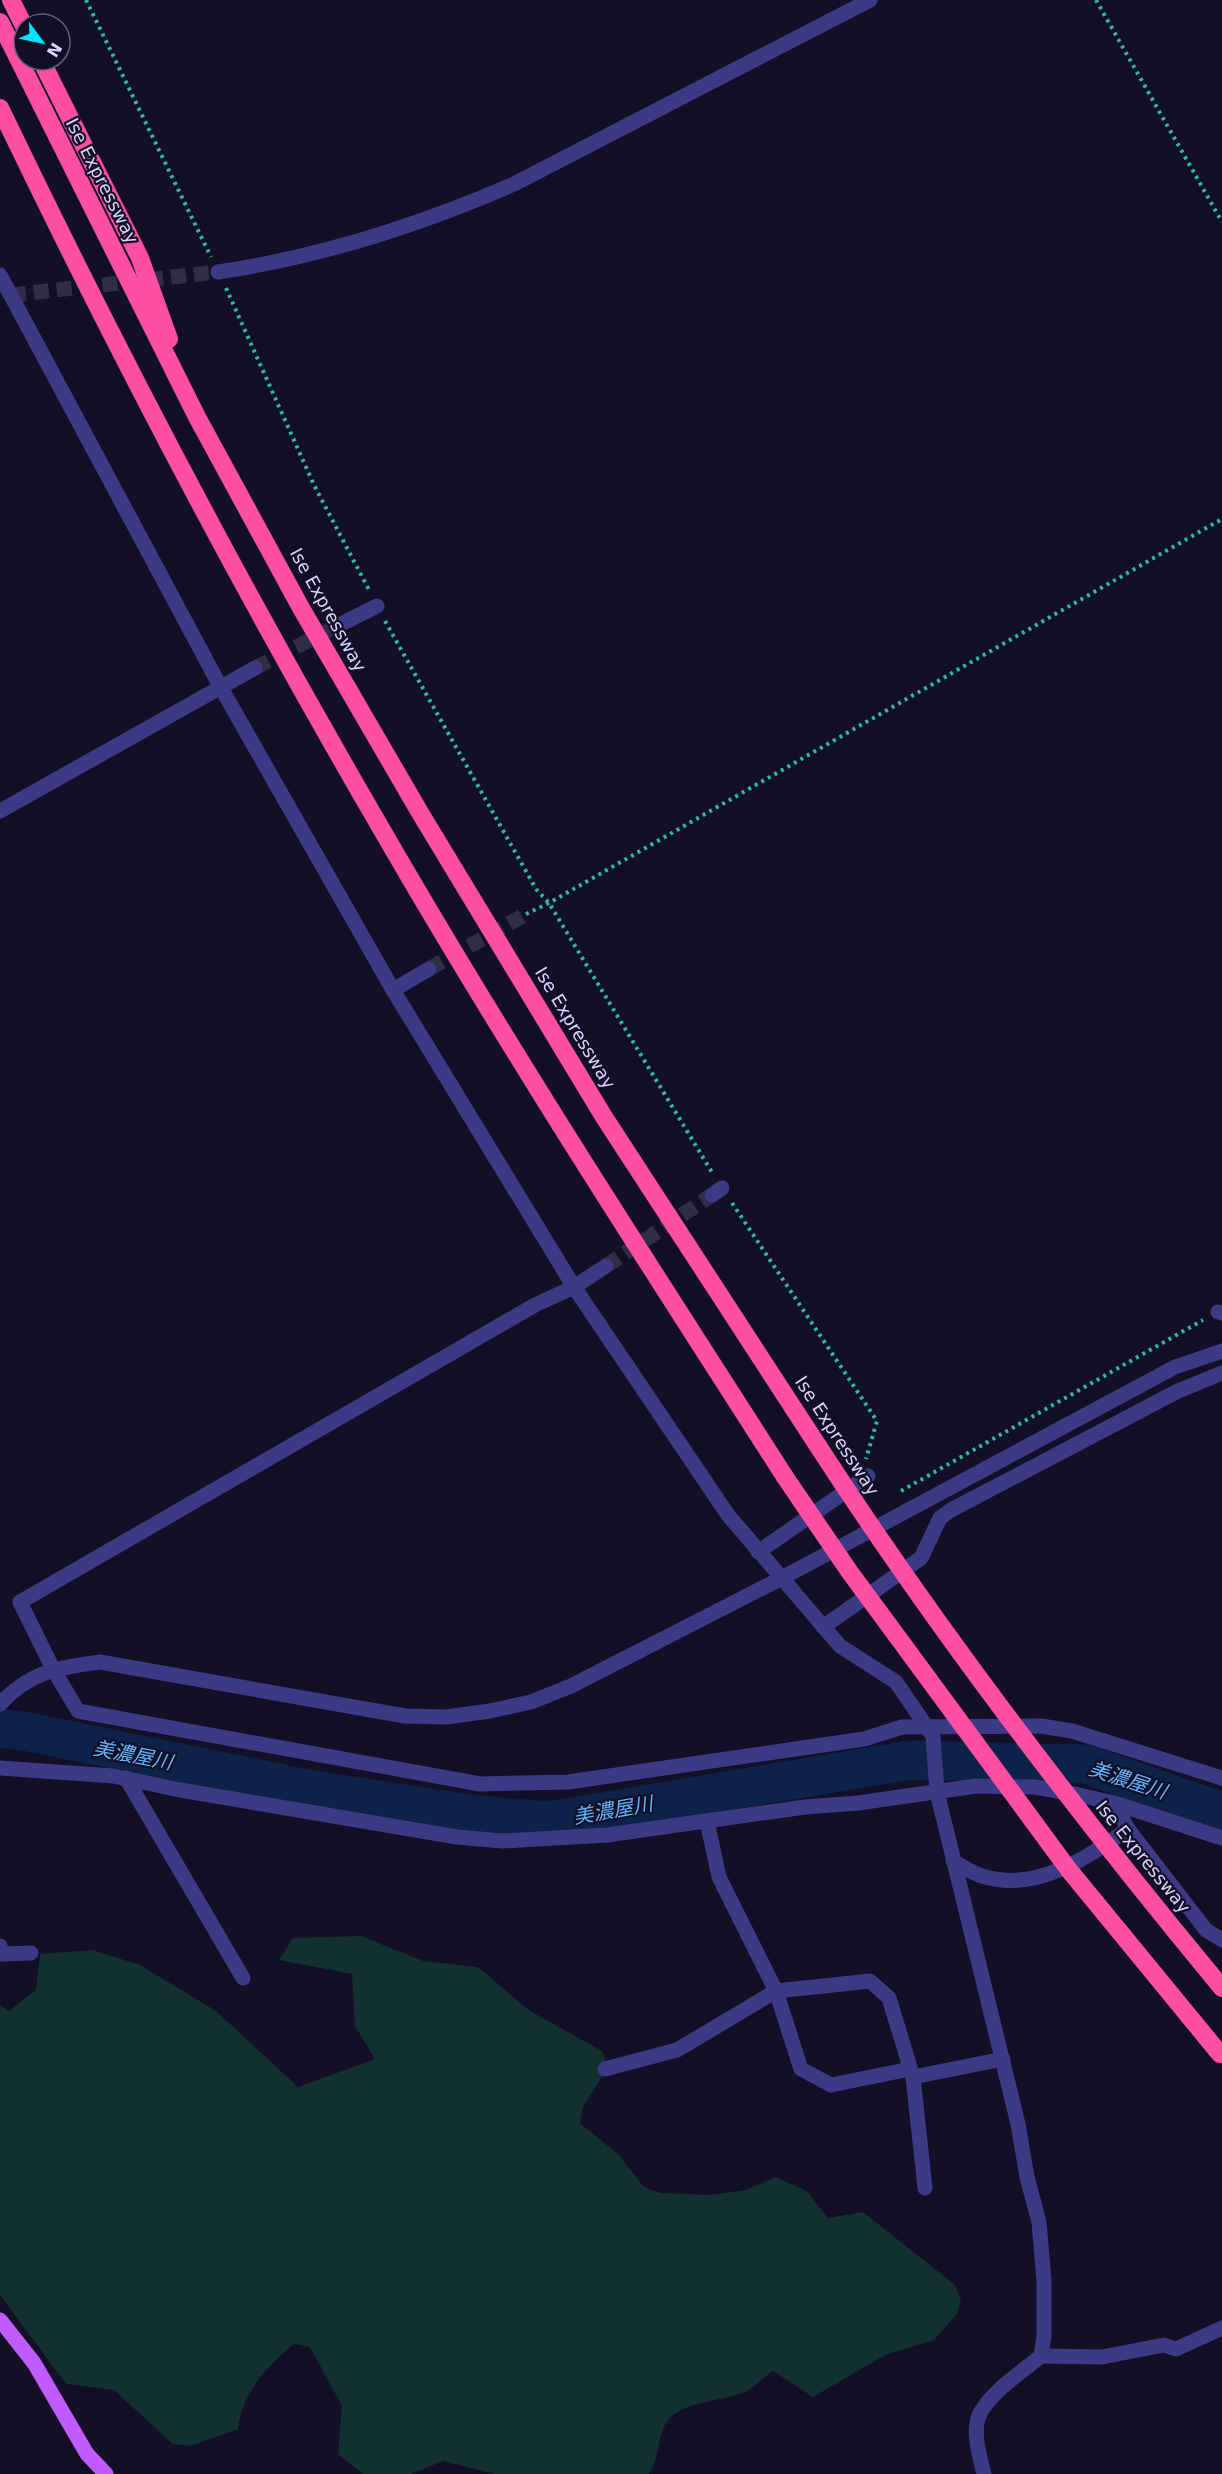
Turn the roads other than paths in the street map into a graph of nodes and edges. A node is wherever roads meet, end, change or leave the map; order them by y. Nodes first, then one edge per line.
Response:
1 (870, 0) edge
2 (0, 22) edge
3 (47, 72) edge
4 (0, 108) edge
5 (0, 124) edge
6 (28, 166) junction
7 (218, 272) tunnel mouth
8 (0, 275) edge
9 (5, 296) edge
10 (197, 417) junction
11 (377, 606) road end
12 (345, 622) tunnel mouth
13 (255, 668) tunnel mouth
14 (219, 686) junction
15 (0, 811) edge
16 (429, 969) tunnel mouth
17 (393, 990) junction
18 (606, 1266) tunnel mouth
19 (574, 1287) junction
20 (1222, 1351) edge
21 (1222, 1373) edge
22 (868, 1476) road end
23 (758, 1552) junction
24 (780, 1578) junction
25 (823, 1627) junction
26 (53, 1669) junction
27 (0, 1704) edge
28 (930, 1731) junction
29 (0, 1768) edge
30 (126, 1778) junction
31 (1222, 1778) edge
32 (937, 1785) junction
33 (1114, 1803) junction
34 (707, 1821) junction
35 (1128, 1829) junction
36 (1222, 1838) edge
37 (952, 1861) junction
38 (1222, 1940) edge
39 (0, 1946) edge
40 (31, 1953) dead end
41 (243, 1978) dead end
42 (1222, 1988) edge
43 (776, 1991) junction
44 (1221, 2055) edge
45 (1003, 2059) junction
46 (605, 2069) dead end
47 (912, 2073) junction
48 (926, 2188) dead end
49 (0, 2320) edge
50 (1222, 2328) edge
51 (1041, 2356) junction
52 (106, 2474) edge
53 (984, 2474) edge

1 - 7 street
2 - 10 highway, Ise Expressway
3 - 10 highway
4 - 6 highway
5 - 6 highway
6 - 44 highway, bridge
8 - 9 street
9 - 14 street
10 - 42 highway, Ise Expressway, bridge
11 - 12 street
13 - 14 street
14 - 15 street
14 - 17 street
16 - 17 street
17 - 19 street
18 - 19 street
19 - 23 street
19 - 26 street
20 - 24 street
21 - 25 street
22 - 23 street
23 - 24 street
24 - 25 street
24 - 26 street
25 - 28 street
26 - 27 street
26 - 28 street
28 - 31 street
28 - 32 street
29 - 30 street
30 - 34 street
30 - 41 street
32 - 33 street
32 - 34 street
32 - 37 street
33 - 35 street
33 - 36 street
34 - 43 street
35 - 37 street
35 - 38 street
37 - 45 street
39 - 40 street
43 - 46 street
43 - 47 street
43 - 47 street
45 - 47 street
45 - 51 street
47 - 48 street
49 - 52 main road
50 - 51 street
51 - 53 street

